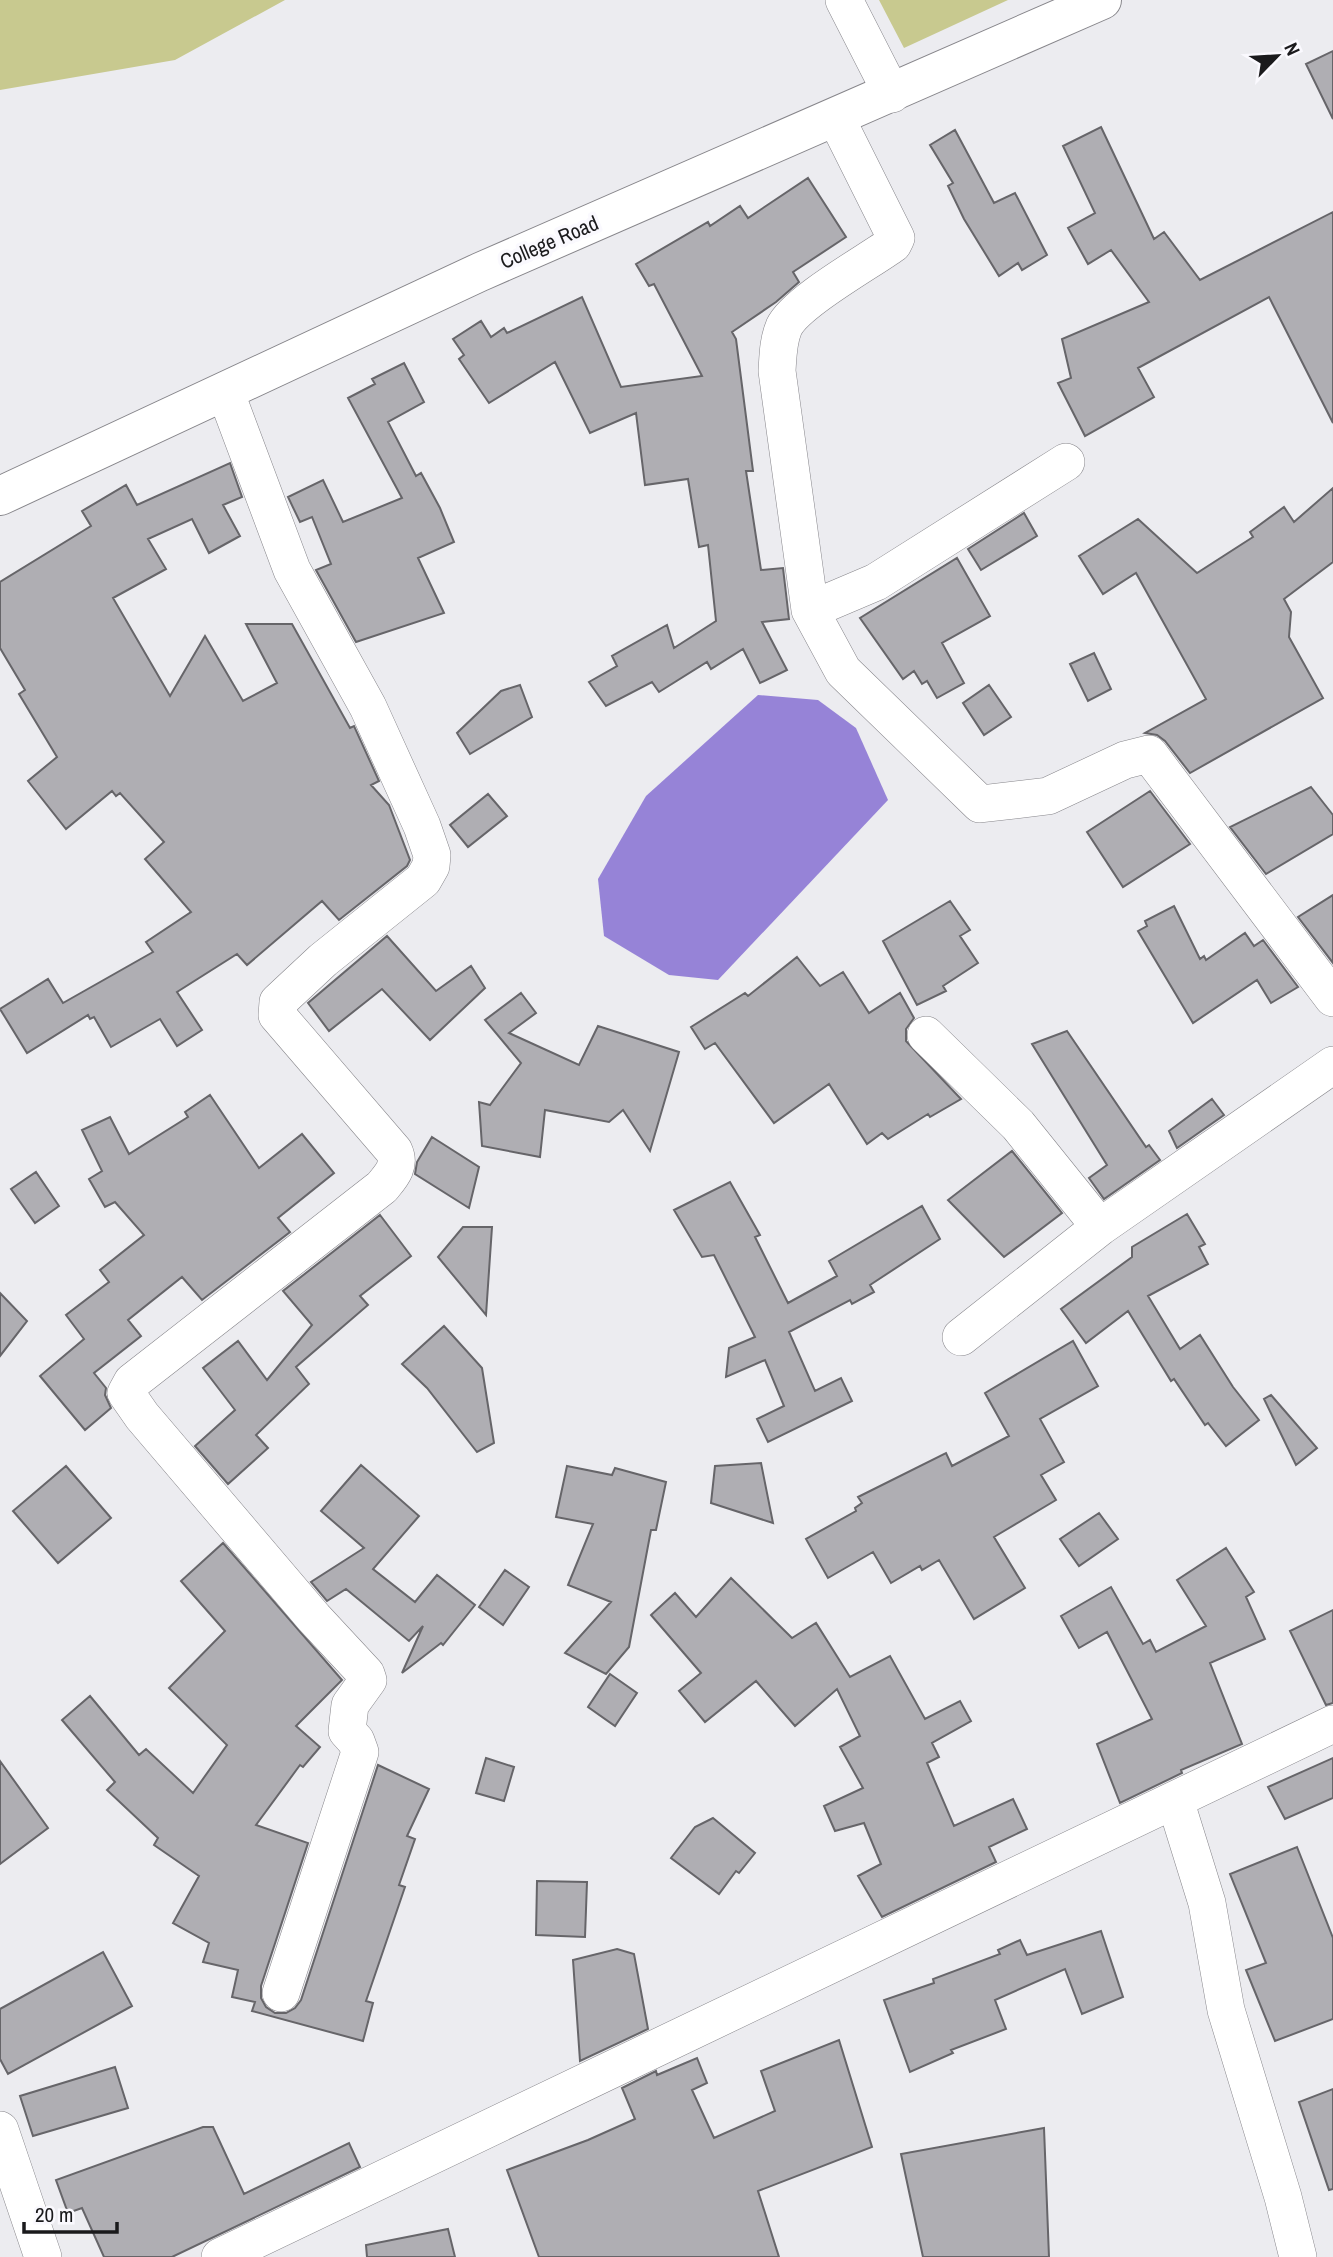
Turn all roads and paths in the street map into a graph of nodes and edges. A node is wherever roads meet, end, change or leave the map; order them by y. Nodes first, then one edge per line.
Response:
1 (844, 0) edge
2 (1102, 0) edge
3 (892, 94) junction
4 (836, 118) junction
5 (225, 391) junction
6 (1066, 462) dead end
7 (0, 496) edge
8 (810, 610) junction
9 (1333, 998) edge
10 (926, 1035) dead end
11 (1333, 1065) edge
12 (1100, 1227) junction
13 (961, 1337) dead end
14 (1333, 1724) edge
15 (1175, 1800) junction
16 (281, 1993) dead end
17 (0, 2130) edge
18 (43, 2257) edge
19 (220, 2257) edge
20 (1298, 2257) edge

1 - 3 street
2 - 3 main road, College Road
3 - 4 main road, College Road
4 - 5 main road, College Road
4 - 8 street
5 - 7 main road, College Road
5 - 16 street
6 - 8 street
8 - 9 street
10 - 12 street
11 - 12 street
12 - 13 street
14 - 15 street
15 - 19 street
15 - 20 street
17 - 18 street

